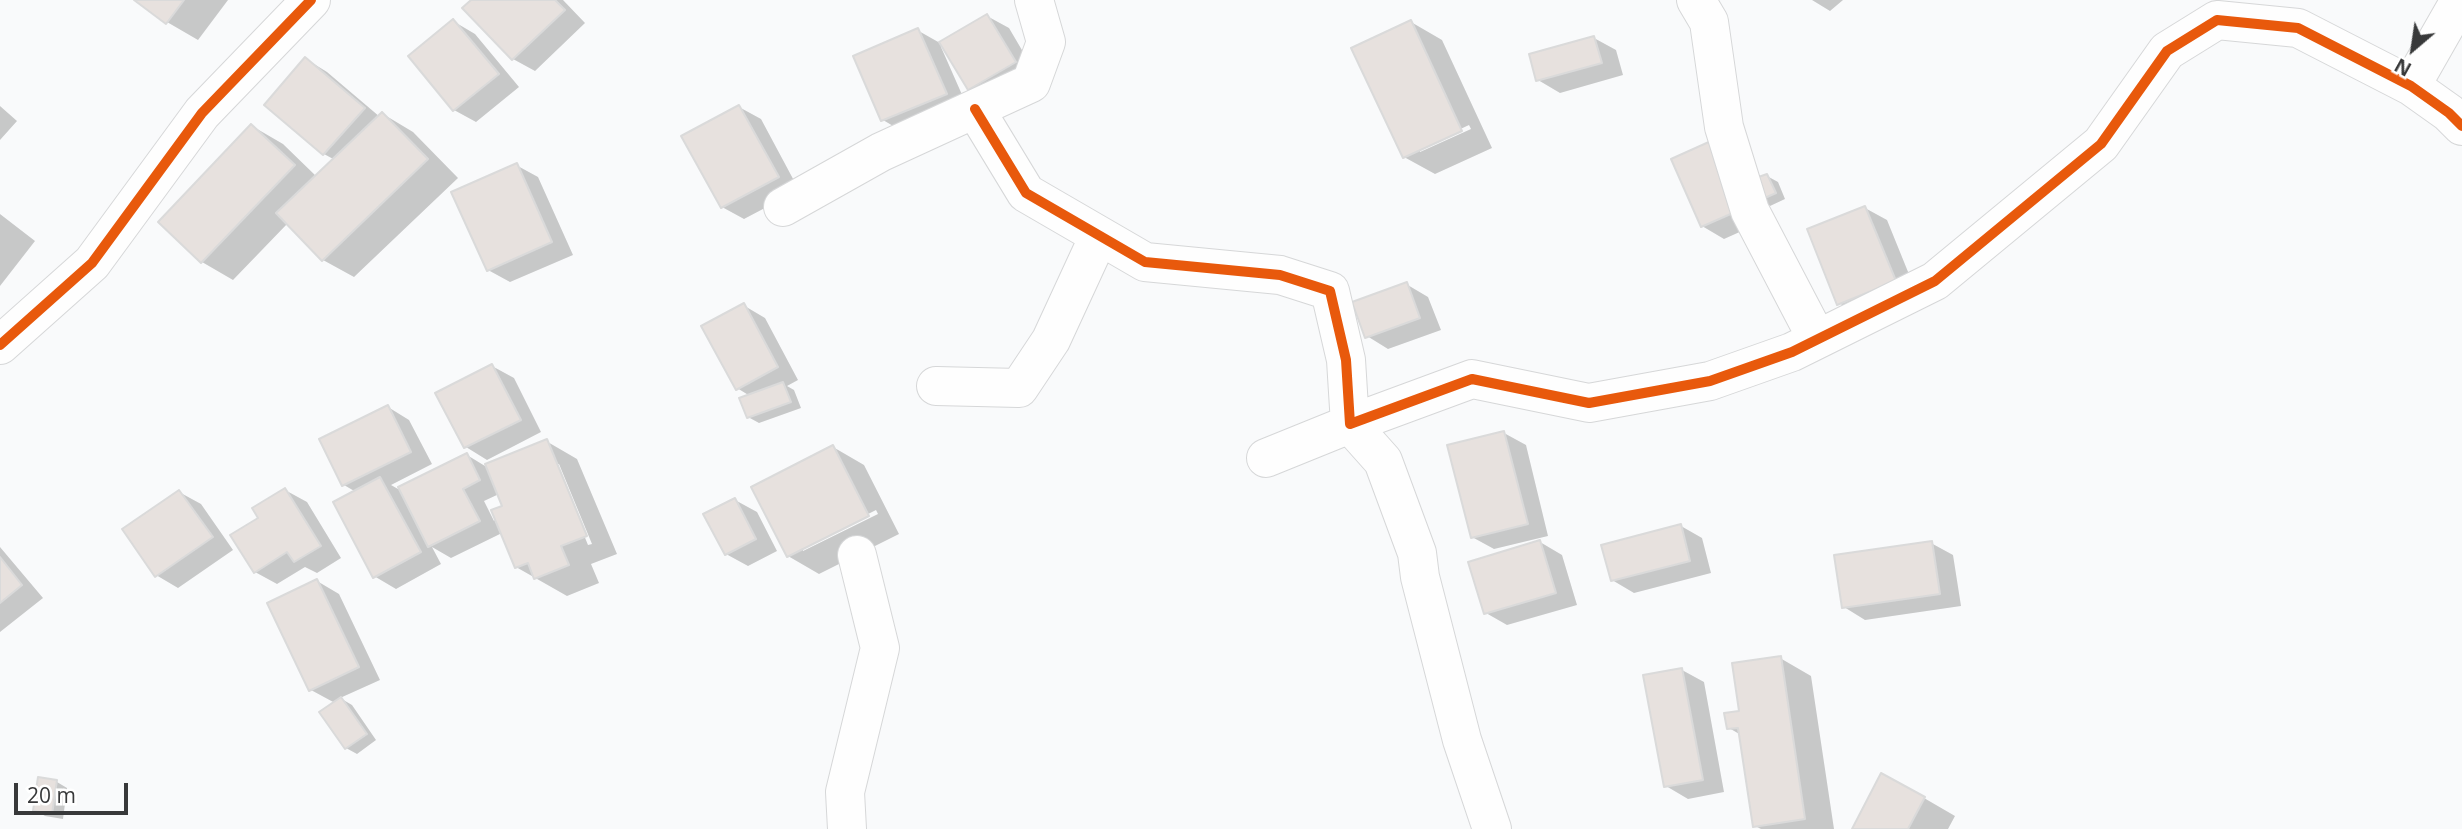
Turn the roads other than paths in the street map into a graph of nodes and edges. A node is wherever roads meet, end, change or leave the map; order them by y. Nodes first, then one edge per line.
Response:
1 (311, 0) edge
2 (1034, 0) edge
3 (1696, 0) edge
4 (2462, 1) edge
5 (2219, 10) edge
6 (2411, 86) junction
7 (975, 109) junction
8 (2462, 127) edge
9 (783, 207) dead end
10 (1099, 236) junction
11 (1817, 339) junction
12 (0, 345) edge
13 (936, 386) dead end
14 (1350, 424) junction
15 (1266, 458) dead end
16 (857, 555) dead end
17 (847, 829) edge
18 (1492, 829) edge

1 - 12 street
2 - 7 street
3 - 11 street
4 - 6 street
5 - 6 street
5 - 11 street
6 - 8 street
7 - 9 street
7 - 10 street
10 - 13 street
10 - 14 street
11 - 14 street
14 - 15 street
14 - 18 street
16 - 17 street

